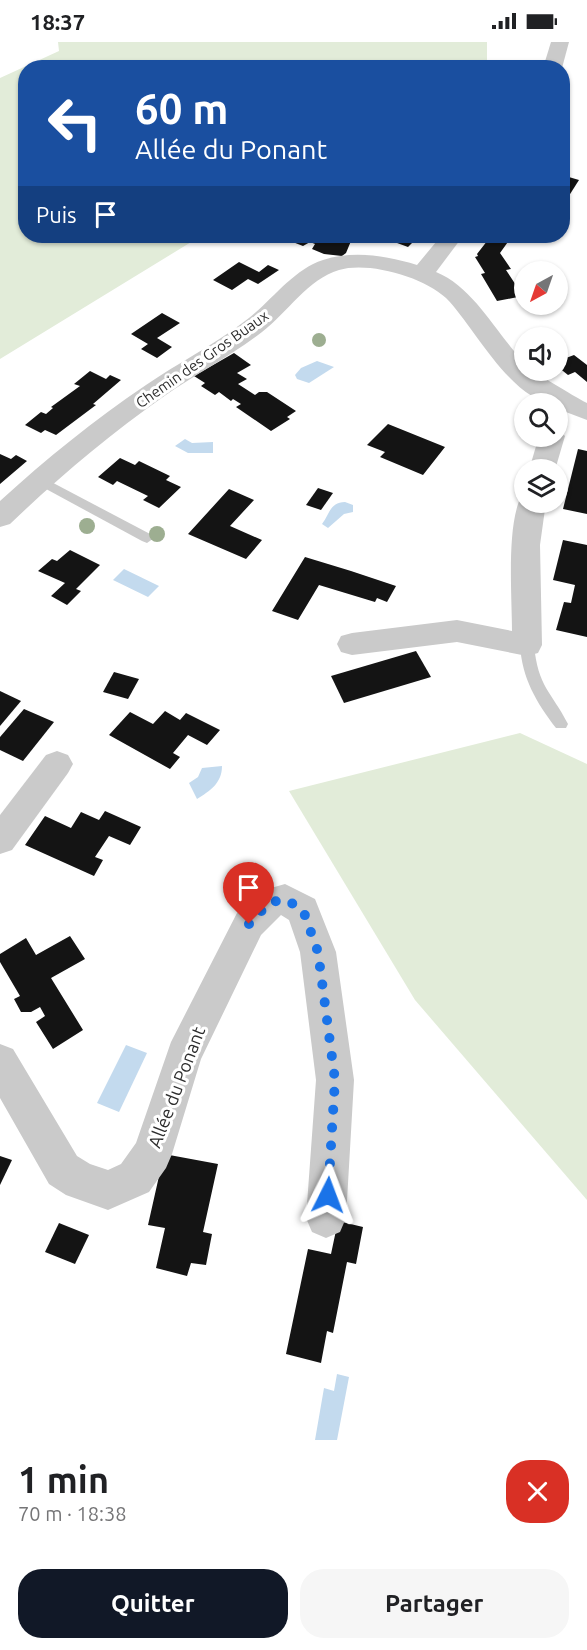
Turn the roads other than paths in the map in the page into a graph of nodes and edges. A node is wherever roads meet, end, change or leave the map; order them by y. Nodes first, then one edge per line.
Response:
1 (560, 42) edge
2 (554, 60) edge
3 (446, 243) edge
4 (422, 274) junction
5 (571, 412) edge
6 (40, 480) junction
7 (529, 513) edge
8 (0, 517) edge
9 (147, 538) dead end
10 (352, 644) dead end
11 (527, 645) junction
12 (561, 724) dead end
13 (57, 764) dead end
14 (0, 840) edge
15 (0, 1062) edge
16 (326, 1218) dead end

1 - 2 street
3 - 4 street
4 - 5 street, Chemin des Gros Buaux
4 - 6 street, Chemin des Gros Buaux
6 - 8 street, Chemin des Gros Buaux
6 - 9 lane
7 - 11 street
10 - 11 street
11 - 12 lane
13 - 14 street
15 - 16 street, Allée du Ponant

